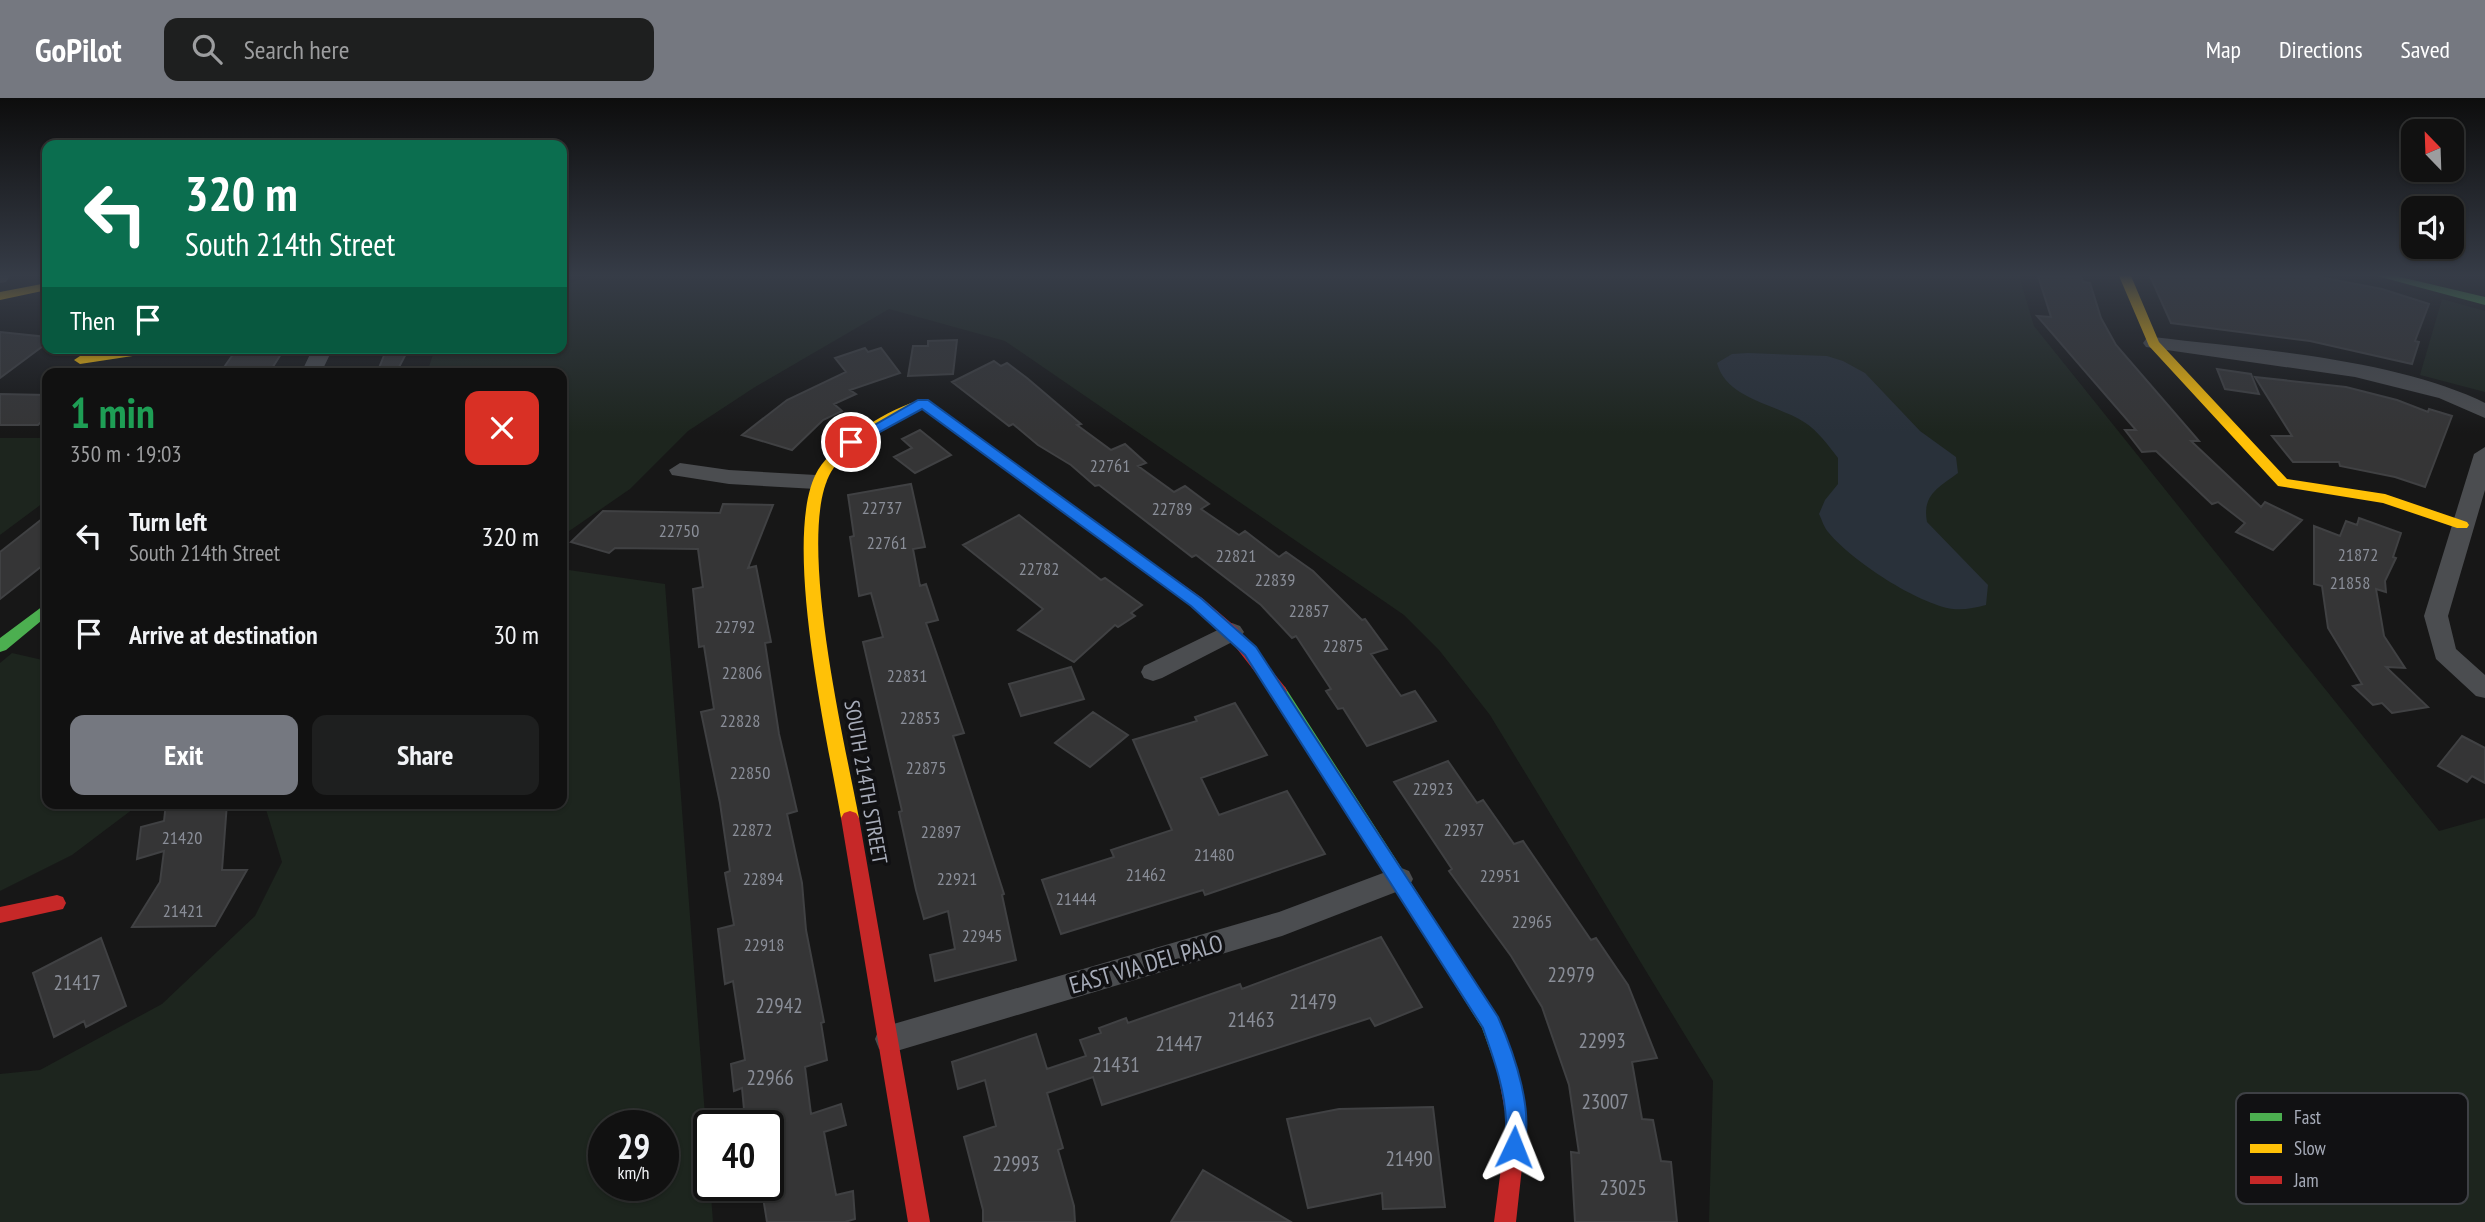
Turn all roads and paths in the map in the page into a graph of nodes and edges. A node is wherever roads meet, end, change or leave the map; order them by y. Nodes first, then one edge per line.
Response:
1 (2147, 328) edge
2 (2153, 343) junction
3 (120, 354) edge
4 (80, 360) dead end
5 (2484, 411) edge
6 (2485, 454) edge
7 (680, 470) dead end
8 (816, 482) junction
9 (2462, 525) junction
10 (42, 612) edge
11 (1232, 632) junction
12 (0, 646) edge
13 (1153, 672) dead end
14 (2485, 689) edge
15 (1399, 879) junction
16 (57, 902) dead end
17 (0, 915) edge
18 (890, 1039) junction
19 (919, 1222) edge
20 (1505, 1222) edge

1 - 2 street
2 - 5 street
2 - 9 street
3 - 4 street
6 - 9 street
7 - 8 street
8 - 11 street, SOUTH 214TH STREET
8 - 18 street, SOUTH 214TH STREET
9 - 14 street
10 - 12 street
11 - 13 street
11 - 15 street
15 - 18 street, EAST VIA DEL PALO
15 - 20 street
16 - 17 street
18 - 19 street, SOUTH 214TH STREET

